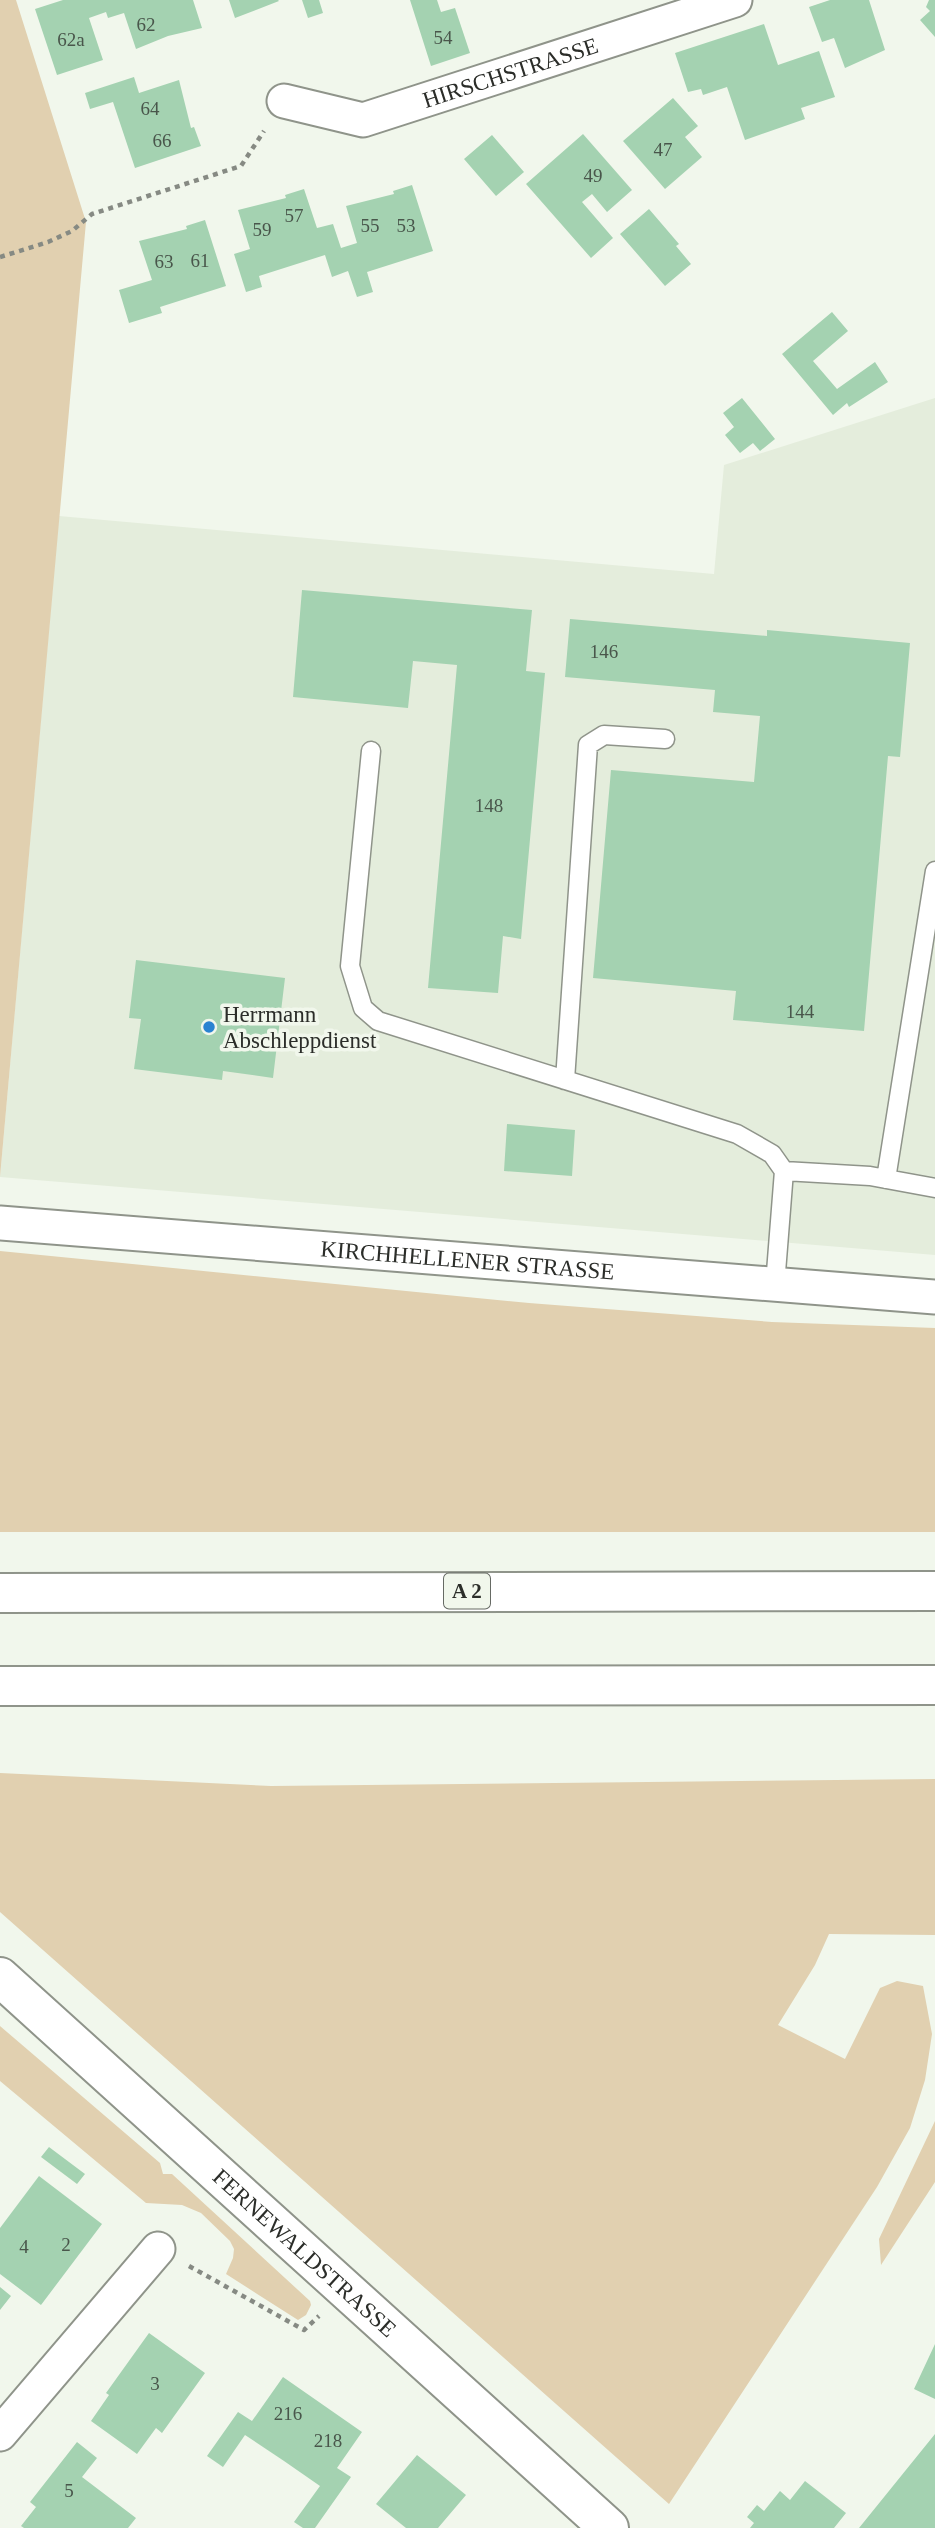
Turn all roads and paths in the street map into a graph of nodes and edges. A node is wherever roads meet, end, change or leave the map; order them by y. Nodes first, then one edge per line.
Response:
1 (735, 0) edge
2 (284, 101) joint
3 (0, 257) edge
4 (665, 739) dead end
5 (371, 751) dead end
6 (935, 871) edge
7 (565, 1080) junction
8 (784, 1171) junction
9 (886, 1179) junction
10 (935, 1188) edge
11 (0, 1223) edge
12 (775, 1285) junction
13 (935, 1297) edge
14 (935, 1591) edge
15 (0, 1593) edge
16 (935, 1685) edge
17 (0, 1686) edge
18 (0, 1977) edge
19 (158, 2249) joint
20 (346, 2288) junction
21 (0, 2434) edge
22 (609, 2528) edge

1 - 2 street, HIRSCHSTRASSE
2 - 3 path
4 - 7 lane
5 - 7 lane
6 - 9 lane
7 - 8 lane
8 - 9 lane
8 - 12 lane
9 - 10 lane
11 - 12 street, KIRCHHELLENER STRASSE
12 - 13 street, KIRCHHELLENER STRASSE
14 - 15 main road, A 2
16 - 17 main road
18 - 20 main road, FERNEWALDSTRASSE
19 - 20 path
19 - 21 street
20 - 22 main road, FERNEWALDSTRASSE

